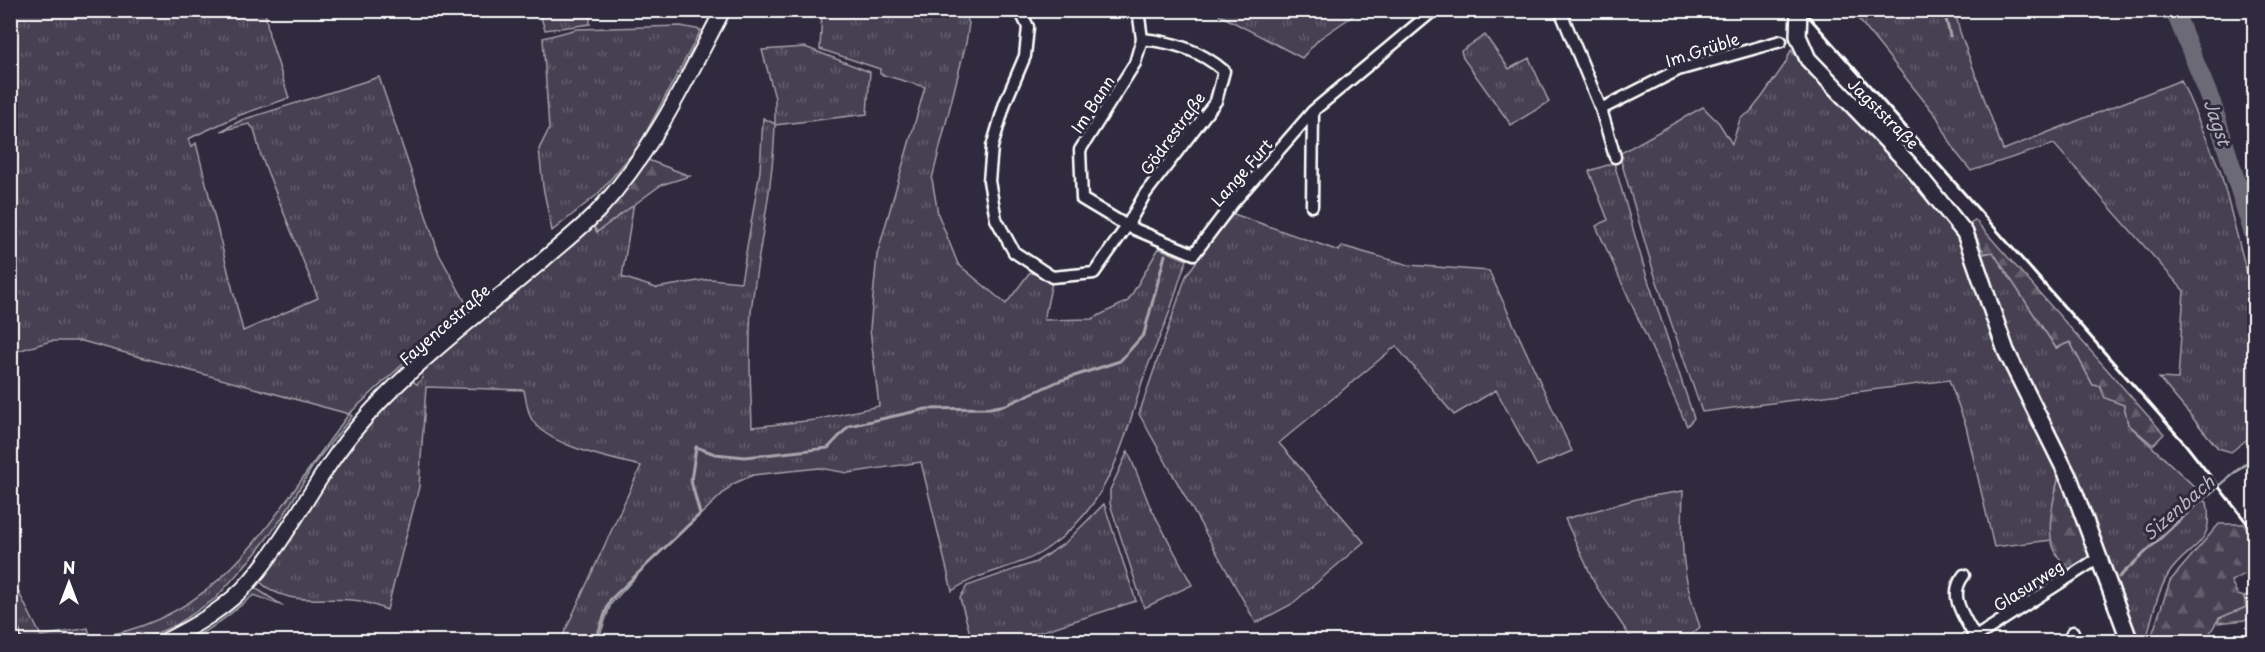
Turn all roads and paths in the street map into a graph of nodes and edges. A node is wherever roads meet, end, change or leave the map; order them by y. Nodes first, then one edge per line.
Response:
1 (723, 10) edge
2 (1020, 10) edge
3 (1137, 10) edge
4 (1434, 10) edge
5 (1560, 10) edge
6 (1799, 10) edge
7 (1142, 39) junction
8 (1781, 41) dead end
9 (1602, 108) junction
10 (1313, 111) junction
11 (1615, 157) dead end
12 (1312, 206) dead end
13 (1127, 226) junction
14 (1194, 254) joint
15 (2097, 559) junction
16 (1964, 575) dead end
17 (10, 619) edge
18 (1971, 639) edge
19 (15, 642) edge
20 (163, 642) edge
21 (2130, 642) edge

1 - 20 street, Fayencestraße
2 - 13 street
3 - 7 street, Im Bann
4 - 10 street, Lange Furt
5 - 9 street
6 - 15 main road, Jagststraße
7 - 13 street, Im Bann
7 - 13 street, Gödrestraße
8 - 9 street, Im Grüble
9 - 11 street
10 - 12 street
10 - 14 street, Lange Furt
13 - 14 street, Im Bann
15 - 18 street, Glasurweg
15 - 21 main road, Jagststraße
16 - 18 street, Glasurweg
17 - 19 street

